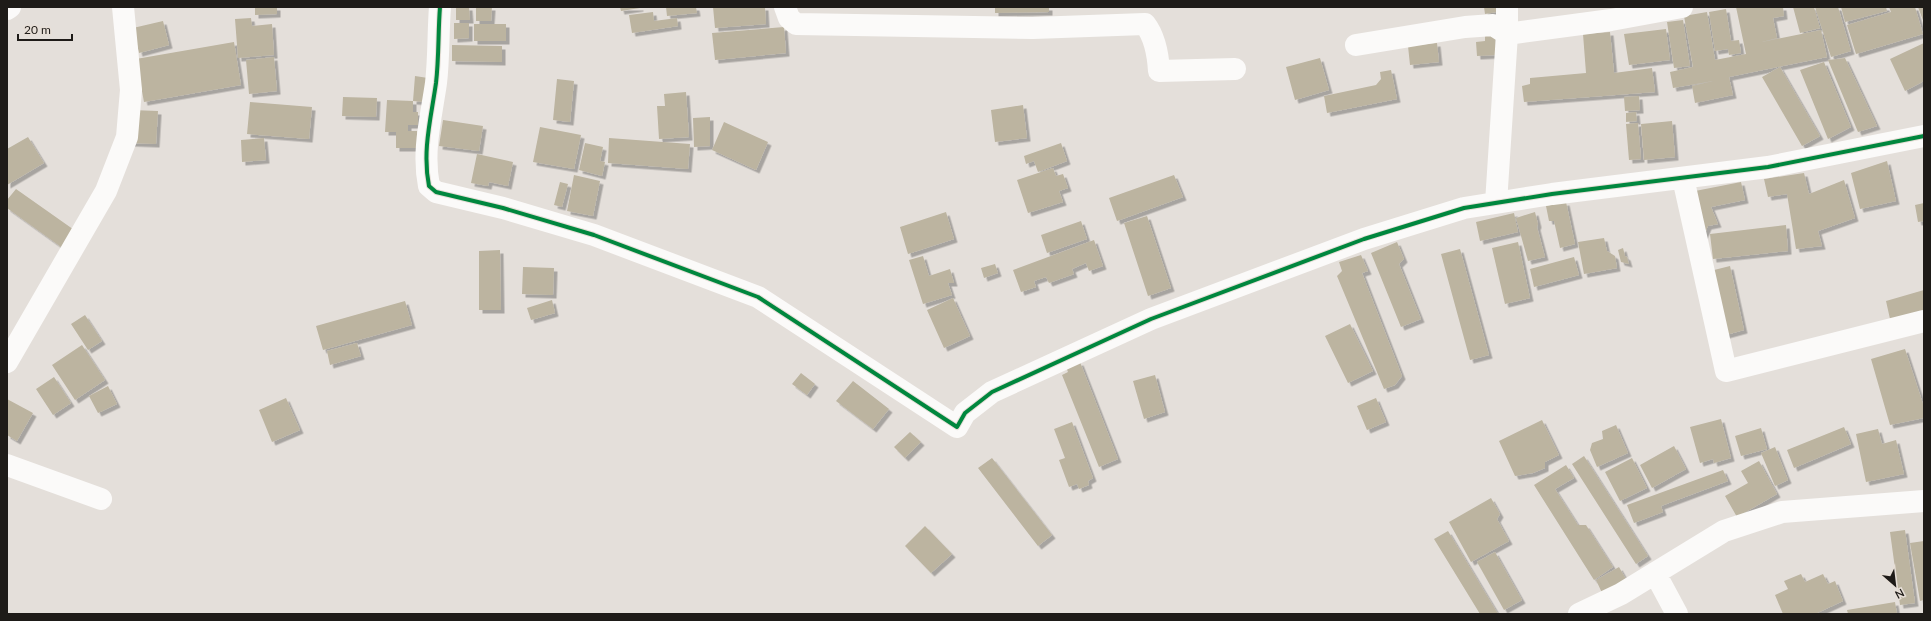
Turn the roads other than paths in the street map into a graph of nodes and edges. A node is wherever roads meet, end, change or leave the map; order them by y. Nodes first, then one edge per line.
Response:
1 (10, 7) edge
2 (123, 7) edge
3 (440, 7) edge
4 (785, 7) edge
5 (1507, 7) edge
6 (1682, 7) edge
7 (7, 9) edge
8 (1507, 34) junction
9 (1356, 45) dead end
10 (1235, 68) dead end
11 (1924, 136) edge
12 (1683, 178) junction
13 (1496, 203) junction
14 (1924, 321) edge
15 (7, 362) edge
16 (7, 465) edge
17 (101, 499) dead end
18 (1924, 501) edge
19 (1655, 573) junction
20 (1579, 614) edge
21 (1677, 614) edge

1 - 7 street
2 - 15 street
3 - 13 street
4 - 10 street
5 - 8 street
6 - 8 street
8 - 9 street
8 - 13 street
11 - 12 street
12 - 13 street
12 - 14 street
16 - 17 street
18 - 19 street
19 - 20 street
19 - 21 street

